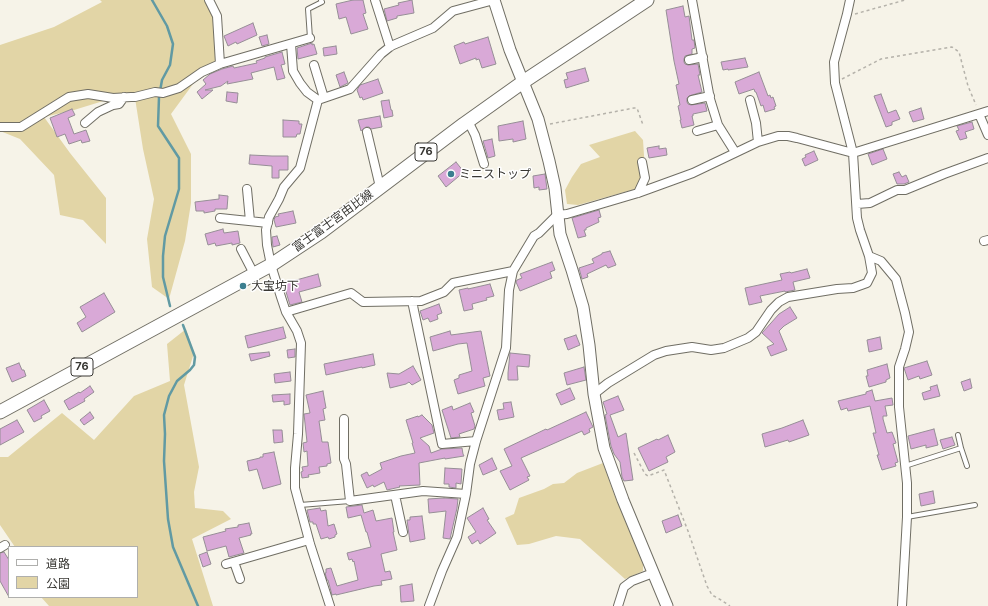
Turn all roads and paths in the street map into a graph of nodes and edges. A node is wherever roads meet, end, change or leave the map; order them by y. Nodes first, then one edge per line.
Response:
1 (209, 0) edge
2 (321, 0) edge
3 (375, 0) edge
4 (494, 0) edge
5 (647, 0) edge
6 (692, 0) edge
7 (850, 0) edge
8 (905, 0) edge
9 (847, 14) junction
10 (310, 38) joint
11 (290, 44) junction
12 (390, 47) junction
13 (703, 57) junction
14 (688, 60) dead end
15 (220, 64) junction
16 (314, 65) dead end
17 (523, 82) junction
18 (835, 83) junction
19 (710, 96) junction
20 (124, 97) junction
21 (321, 99) junction
22 (692, 100) dead end
23 (750, 100) dead end
24 (988, 111) edge
25 (979, 114) junction
26 (468, 121) junction
27 (85, 123) dead end
28 (643, 125) dead end
29 (718, 125) junction
30 (540, 126) junction
31 (0, 127) edge
32 (697, 131) dead end
33 (367, 132) dead end
34 (988, 136) edge
35 (758, 142) junction
36 (735, 152) junction
37 (853, 153) junction
38 (988, 158) edge
39 (642, 162) dead end
40 (484, 164) dead end
41 (380, 187) junction
42 (247, 189) dead end
43 (638, 193) junction
44 (857, 204) junction
45 (557, 215) junction
46 (220, 218) dead end
47 (250, 221) junction
48 (268, 223) junction
49 (240, 249) dead end
50 (869, 256) junction
51 (271, 264) junction
52 (513, 271) junction
53 (254, 274) junction
54 (412, 301) junction
55 (286, 312) junction
56 (594, 394) junction
57 (0, 412) edge
58 (344, 419) dead end
59 (958, 435) dead end
60 (476, 441) junction
61 (961, 448) junction
62 (634, 453) dead end
63 (905, 466) junction
64 (967, 466) dead end
65 (466, 494) junction
66 (395, 495) junction
67 (350, 501) junction
68 (300, 505) junction
69 (975, 505) dead end
70 (907, 517) junction
71 (403, 532) dead end
72 (308, 540) junction
73 (653, 573) junction
74 (240, 579) dead end
75 (330, 606) edge
76 (429, 606) edge
77 (618, 606) edge
78 (667, 606) edge
79 (730, 606) edge
80 (902, 606) edge

1 - 15 street
2 - 10 lane
3 - 12 street
4 - 12 street
4 - 17 street
5 - 17 main road, 富士富士宮由比線 / 76
6 - 13 street
7 - 9 street
8 - 9 path
9 - 18 street
10 - 11 street
11 - 15 street
11 - 21 street
12 - 21 street
13 - 14 street
13 - 19 street
15 - 20 street
16 - 21 street
17 - 26 main road, 富士富士宮由比線 / 76
17 - 30 street
18 - 25 path
18 - 37 street
19 - 22 street
19 - 29 street
20 - 27 street
20 - 31 street
21 - 48 street
23 - 35 street
24 - 25 street
25 - 34 street
25 - 37 street
26 - 40 street
26 - 41 main road, 富士富士宮由比線 / 76
28 - 30 path
29 - 32 street
29 - 36 street
30 - 45 street
33 - 41 street
35 - 36 street
35 - 37 street
36 - 43 street
37 - 44 street
38 - 44 street
39 - 43 street
41 - 51 main road, 富士富士宮由比線 / 76
42 - 47 street
43 - 45 street
44 - 50 street
45 - 52 street
45 - 56 street
46 - 47 street
47 - 48 street
48 - 51 street
49 - 53 street
50 - 56 street
50 - 63 street
51 - 53 main road, 富士富士宮由比線 / 76
51 - 55 street
52 - 54 street
52 - 60 street
53 - 57 main road, 富士富士宮由比線 / 76
54 - 55 street
54 - 60 street
55 - 68 street
56 - 73 street
58 - 67 street
59 - 61 lane
60 - 65 street
61 - 63 lane
61 - 64 lane
62 - 79 path
63 - 70 street
65 - 66 street
65 - 76 street
66 - 67 street
66 - 71 street
67 - 68 lane
68 - 72 street
69 - 70 lane
70 - 80 street
72 - 74 street
72 - 75 street
73 - 77 street
73 - 78 street

